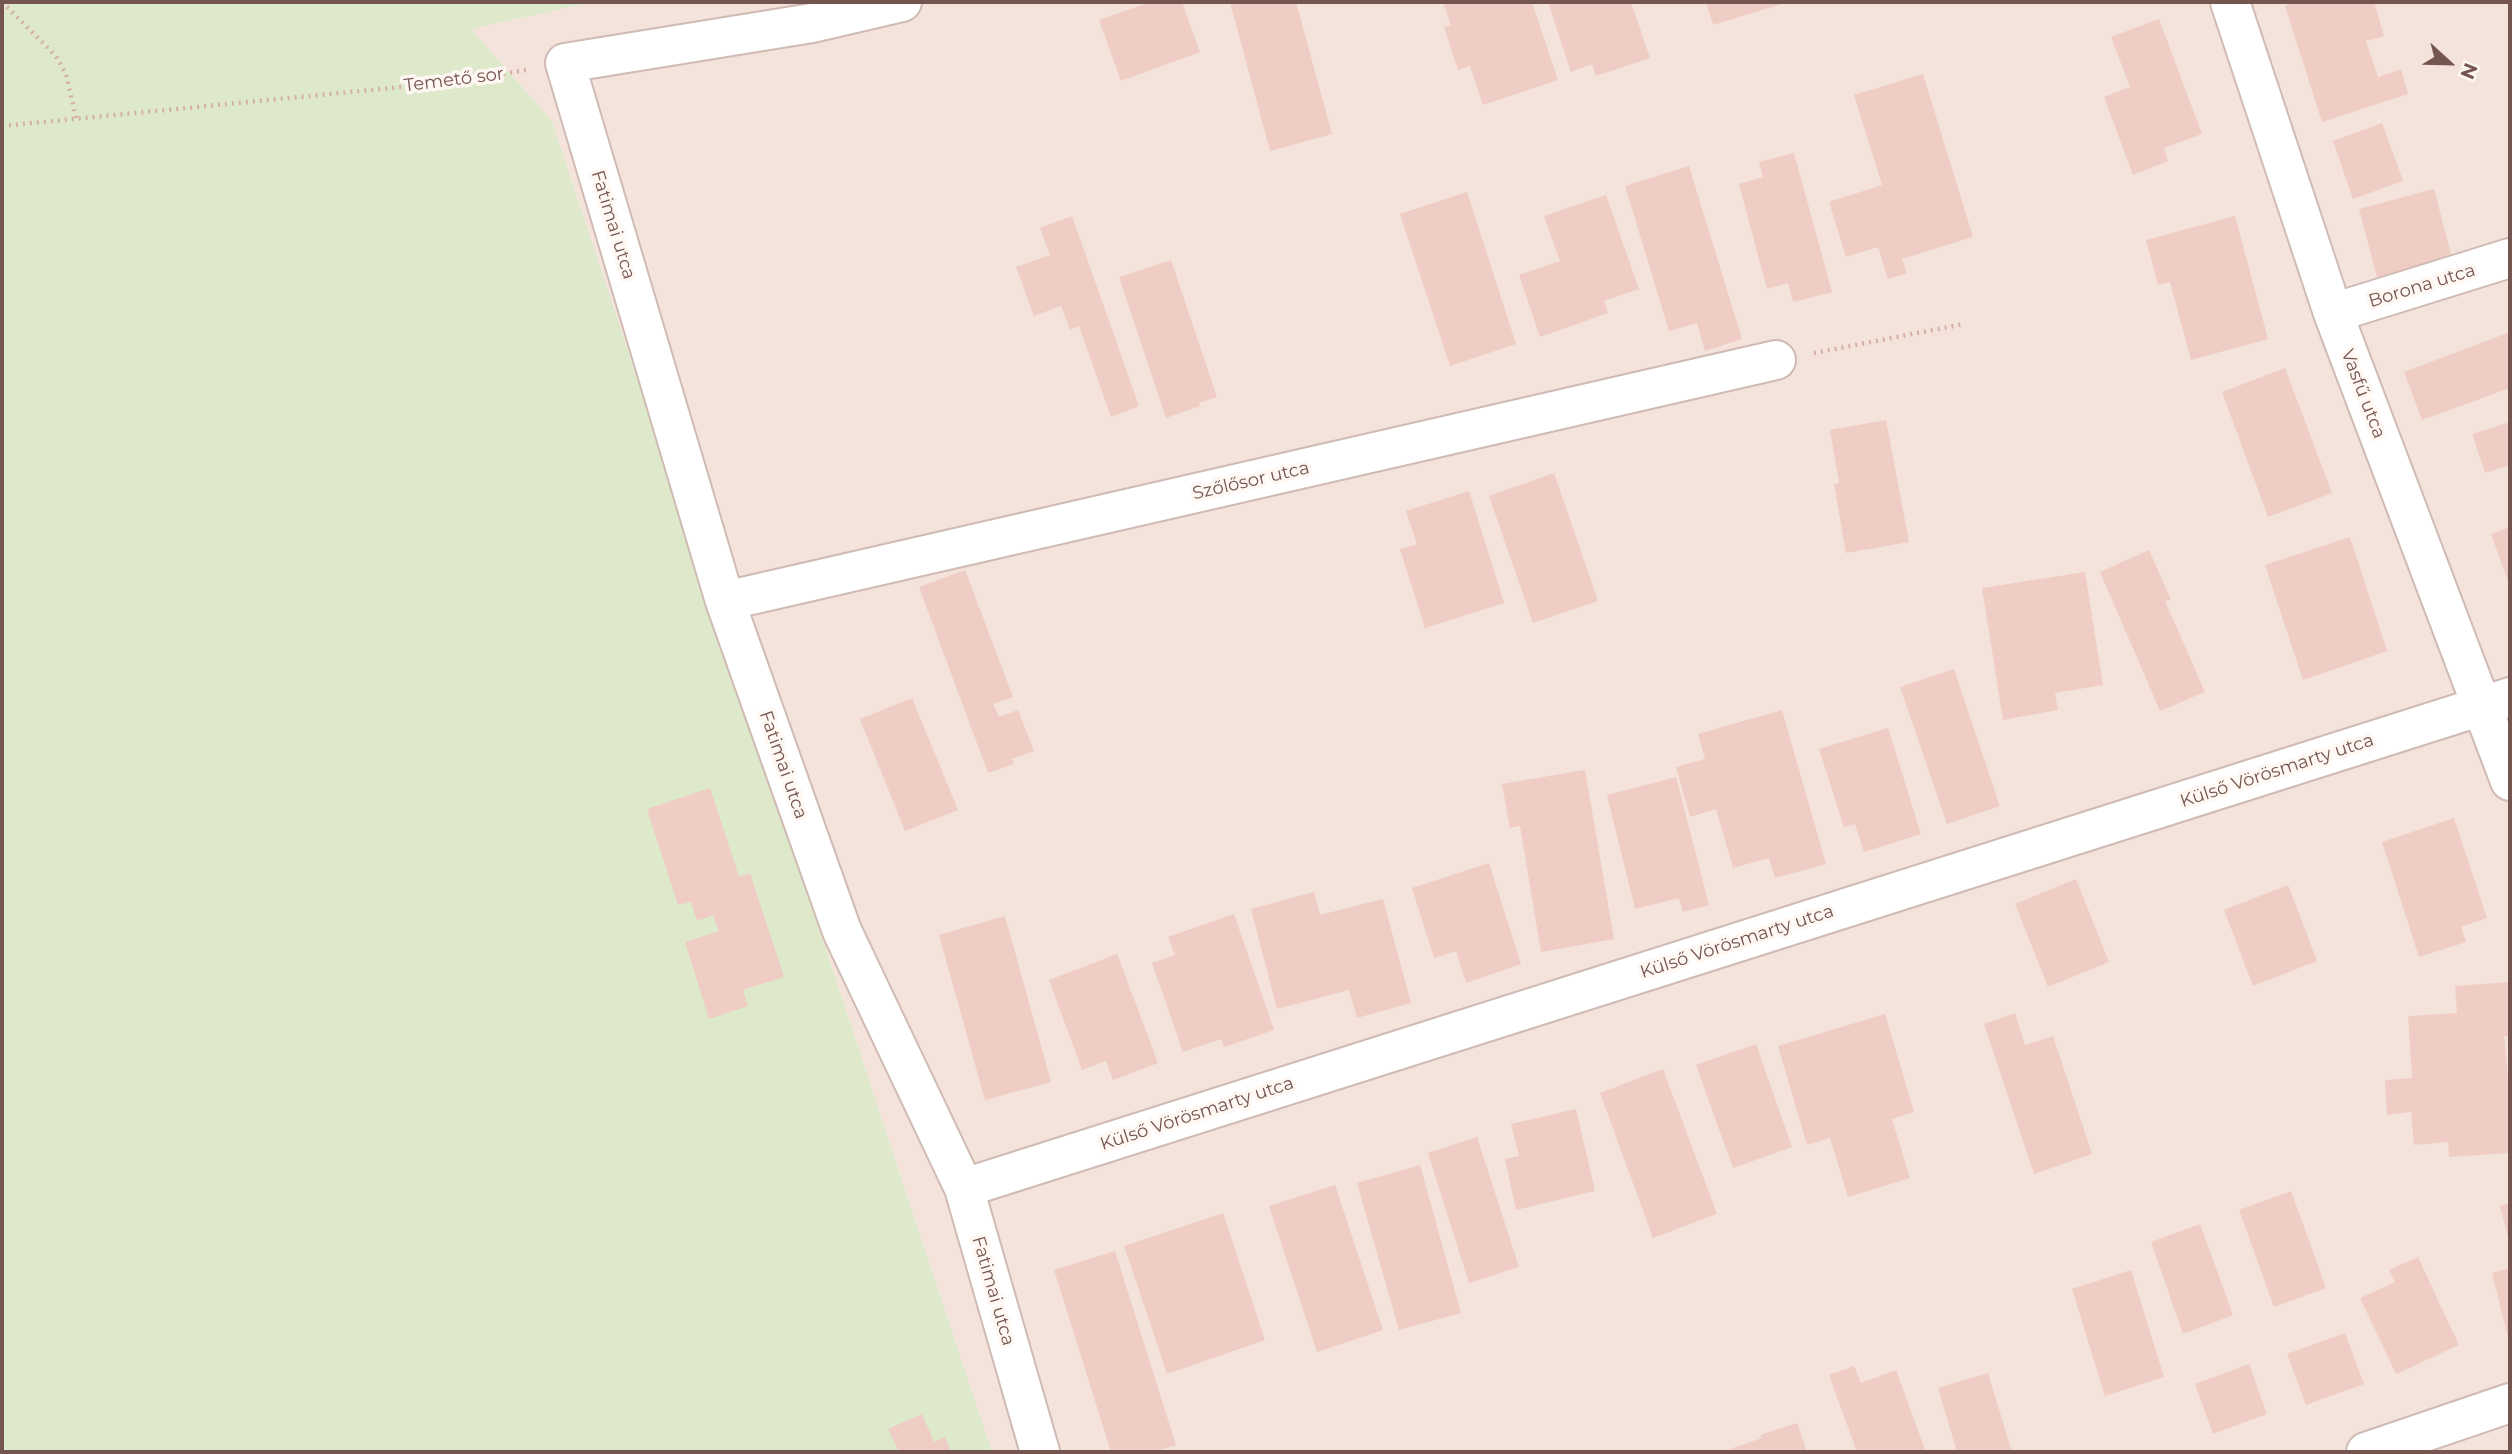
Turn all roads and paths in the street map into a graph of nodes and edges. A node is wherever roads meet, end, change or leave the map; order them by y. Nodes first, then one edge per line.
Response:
1 (2, 2) edge
2 (902, 2) edge
3 (2230, 2) edge
4 (565, 63) junction
5 (76, 118) junction
6 (2, 125) edge
7 (2510, 258) edge
8 (2333, 313) junction
9 (1964, 324) dead end
10 (1776, 360) joint
11 (726, 601) junction
12 (2496, 701) edge
13 (2510, 781) edge
14 (964, 1188) junction
15 (2510, 1403) edge
16 (1040, 1452) edge
17 (2366, 1452) edge

1 - 5 path
2 - 4 street
3 - 8 street, Vasfű utca
4 - 5 path, Temető sor
4 - 11 street, Fatimai utca
5 - 6 path, Temető sor
7 - 8 street, Borona utca
8 - 12 street, Vasfű utca
9 - 10 path
10 - 11 street, Szőlősor utca
11 - 14 street, Fatimai utca
12 - 13 street, Vasfű utca
12 - 14 street, Külső Vörösmarty utca
14 - 16 street, Fatimai utca
15 - 17 street

